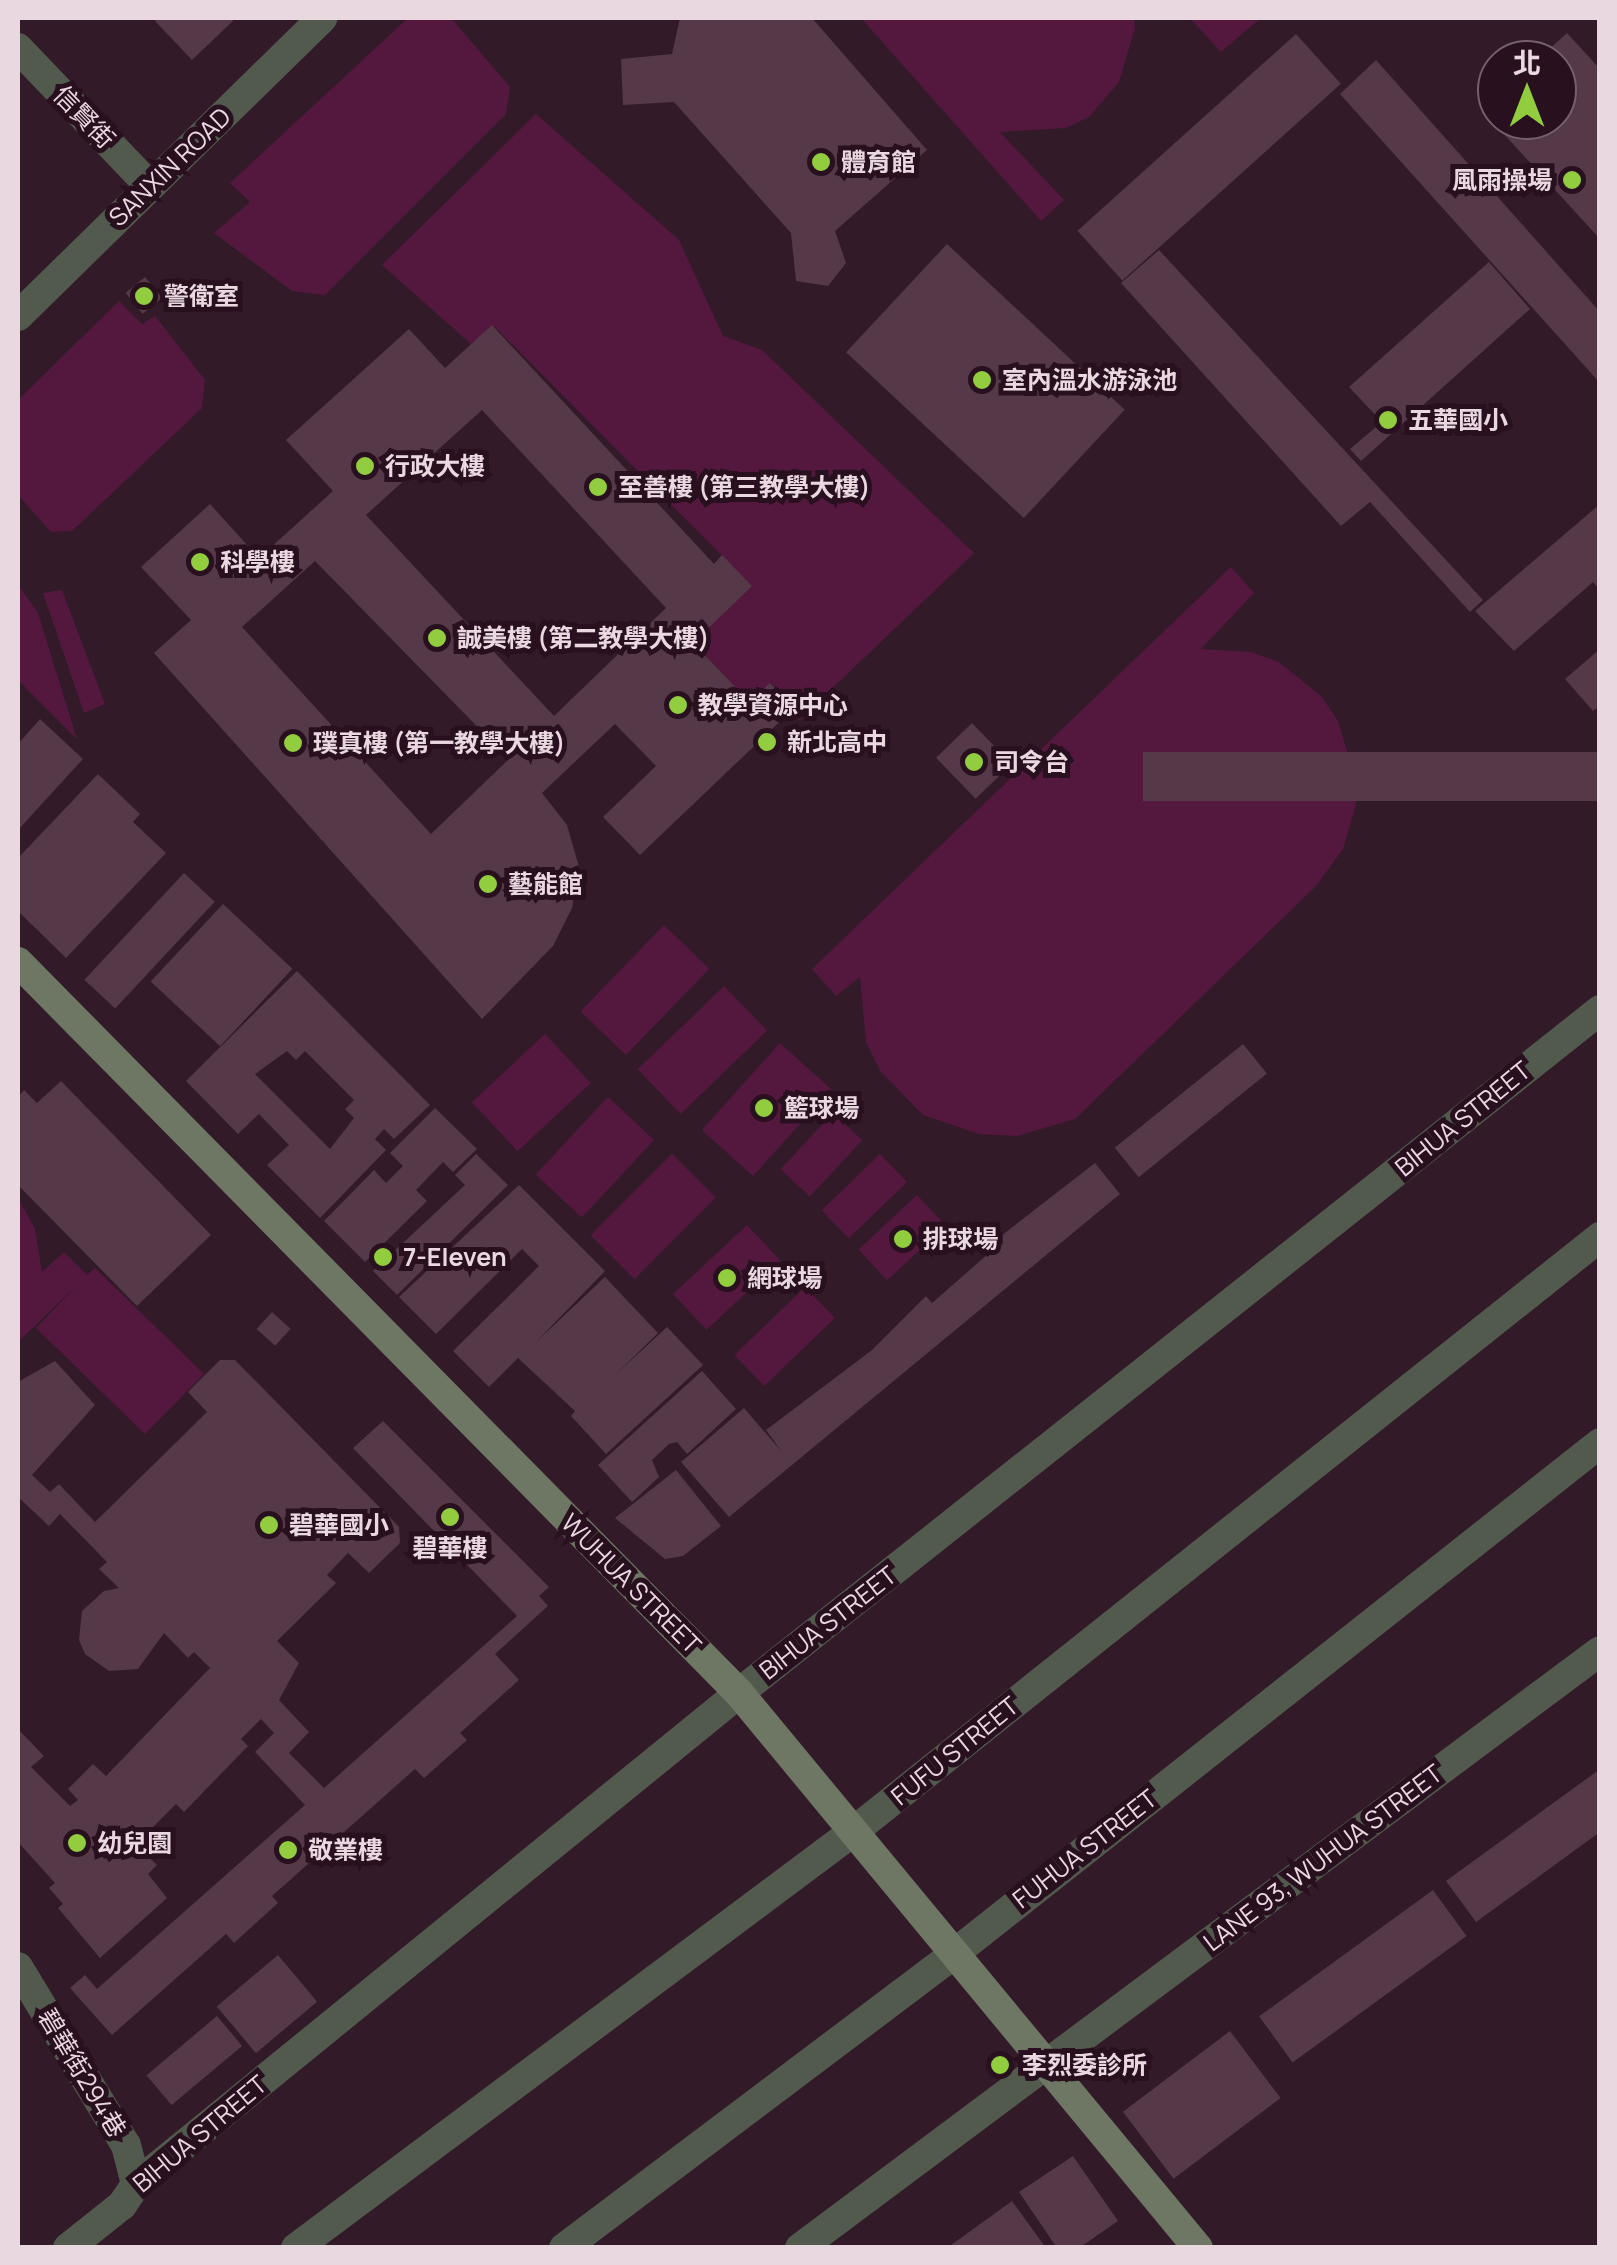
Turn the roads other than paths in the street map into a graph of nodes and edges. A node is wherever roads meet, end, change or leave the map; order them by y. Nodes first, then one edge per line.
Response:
1 (322, 18) edge
2 (18, 48) edge
3 (150, 186) junction
4 (18, 316) edge
5 (18, 962) edge
6 (1600, 1010) edge
7 (1600, 1237) edge
8 (1600, 1442) edge
9 (1600, 1651) edge
10 (739, 1693) junction
11 (854, 1832) junction
12 (955, 1953) junction
13 (18, 1967) edge
14 (1047, 2064) junction
15 (136, 2184) junction
16 (68, 2248) edge
17 (296, 2248) edge
18 (564, 2248) edge
19 (800, 2248) edge
20 (1198, 2248) edge

1 - 3 street, SANXIN ROAD
2 - 3 street, 信賢街
3 - 4 street, SANXIN ROAD
5 - 10 street, WUHUA STREET
6 - 10 street, BIHUA STREET
7 - 11 street, FUFU STREET
8 - 12 street, FUHUA STREET
9 - 14 street, LANE 93, WUHUA STREET
10 - 11 street, WUHUA STREET
10 - 15 street, BIHUA STREET
11 - 12 street, WUHUA STREET
11 - 17 street, FUFU STREET
12 - 14 street, WUHUA STREET
12 - 18 street, FUHUA STREET
13 - 15 street, 碧華街294巷
14 - 19 street, LANE 93, WUHUA STREET
14 - 20 street, WUHUA STREET
15 - 16 street, BIHUA STREET

